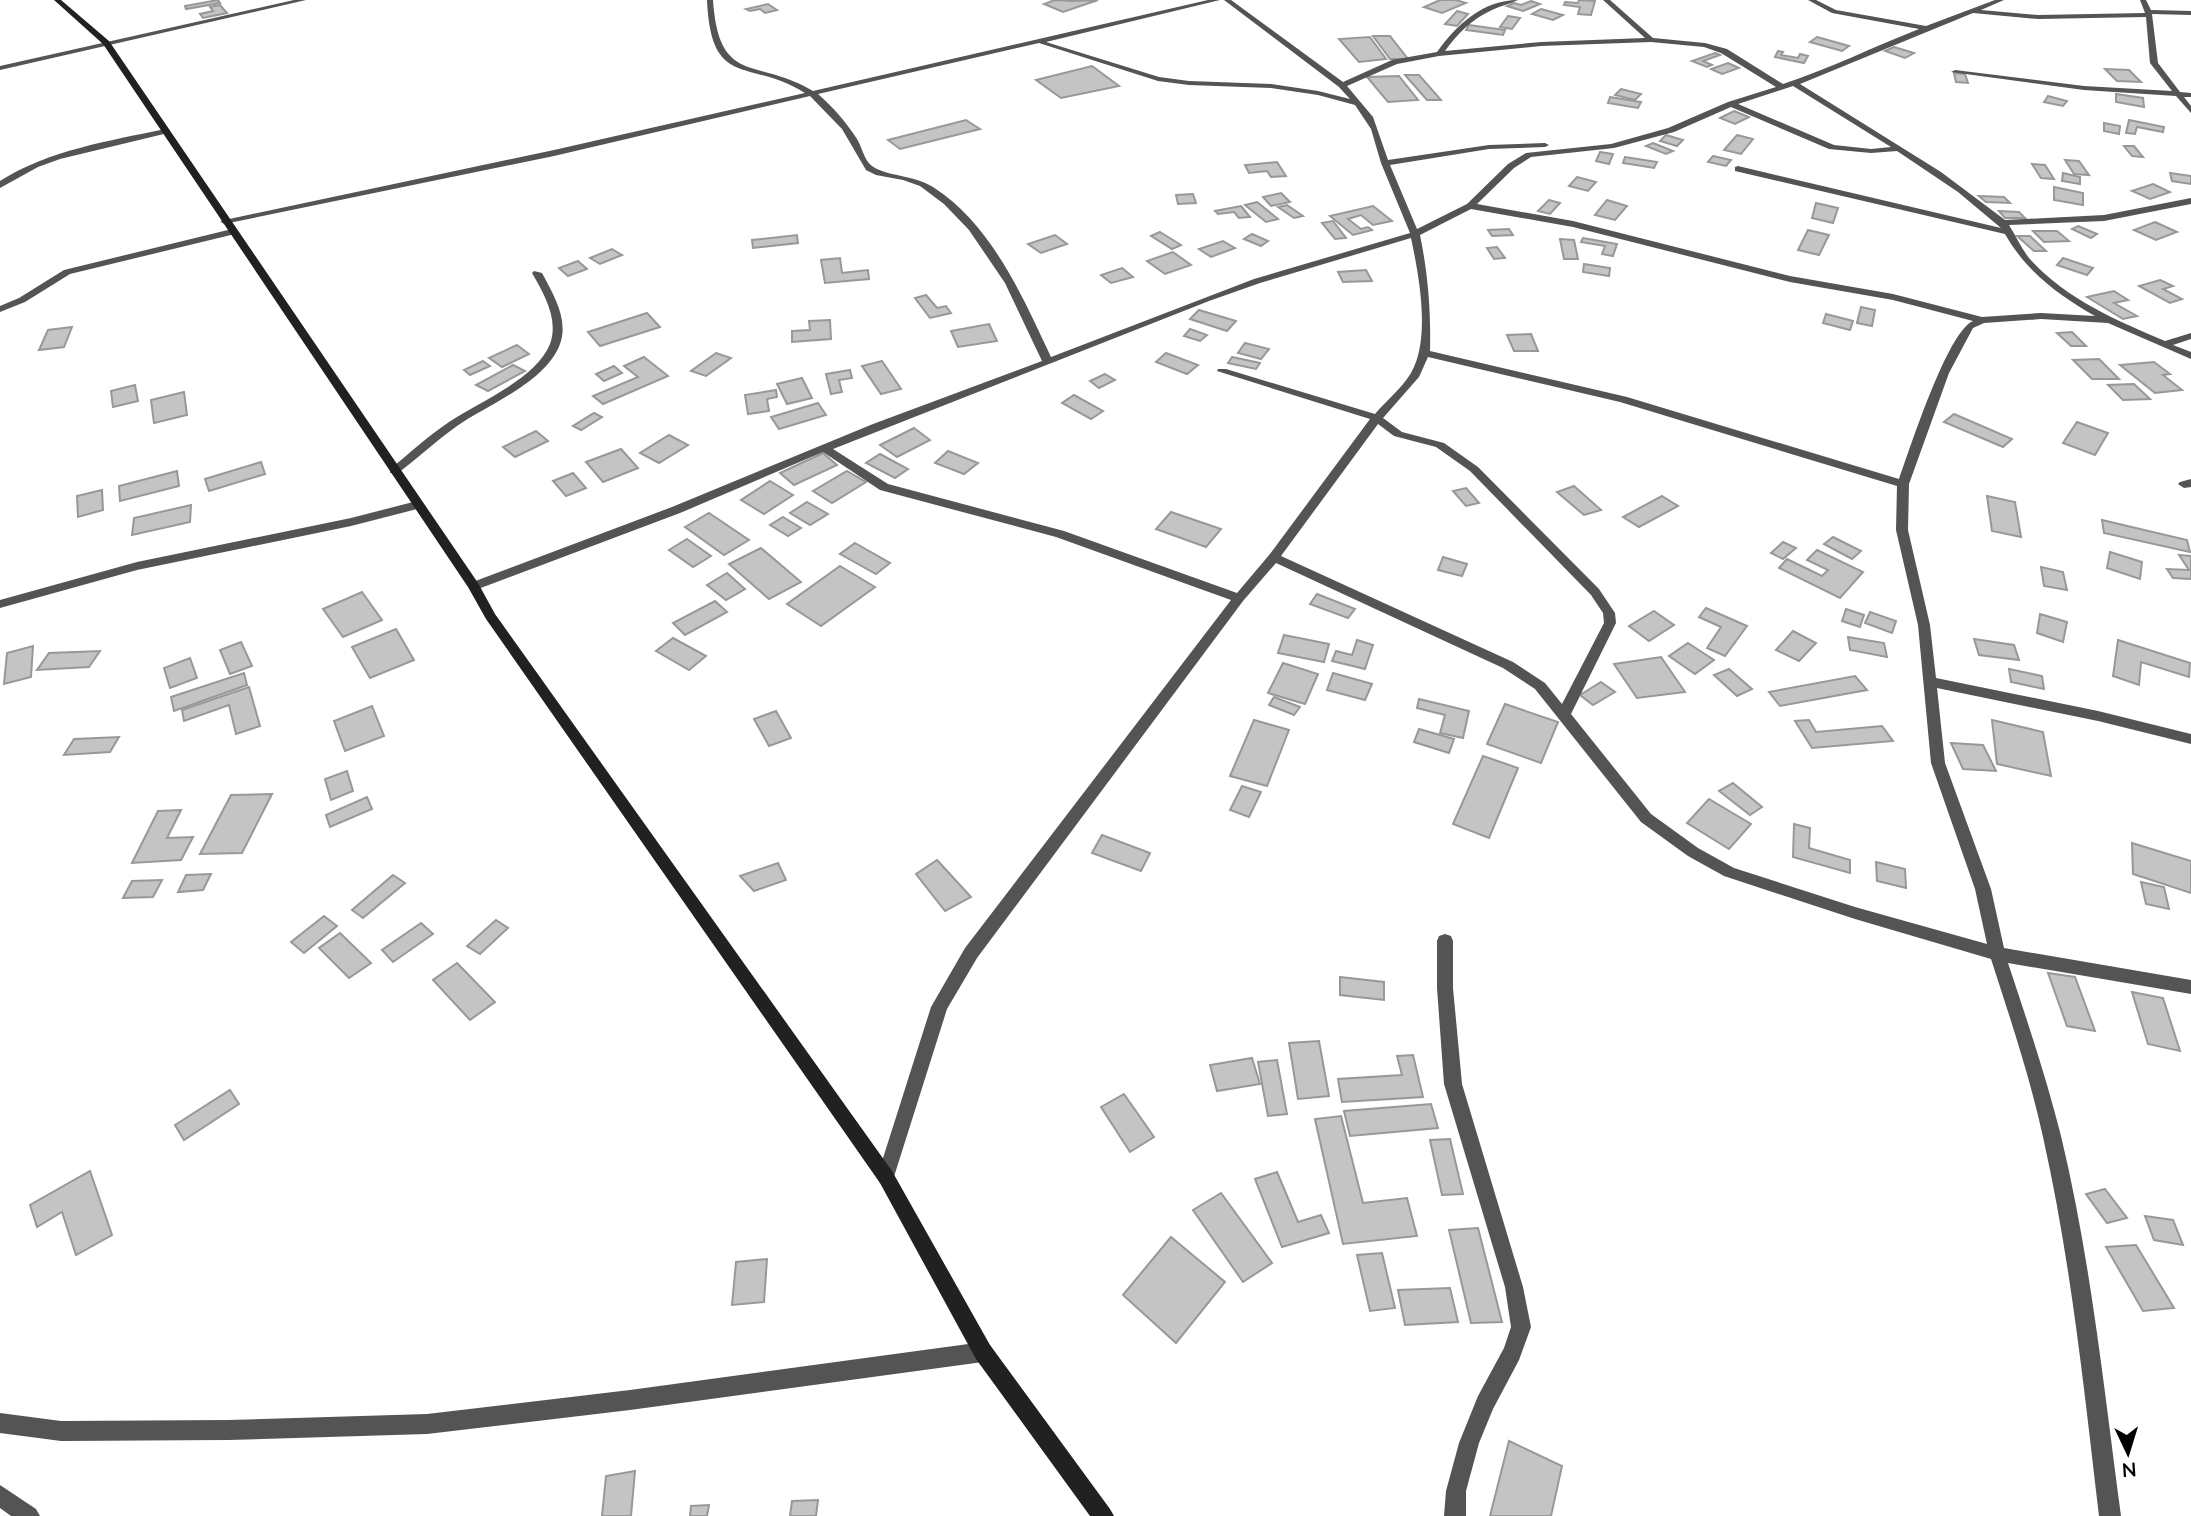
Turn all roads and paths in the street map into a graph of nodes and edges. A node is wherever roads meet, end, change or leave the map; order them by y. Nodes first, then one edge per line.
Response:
1 (57, 0) edge
2 (303, 0) edge
3 (710, 0) edge
4 (1217, 0) edge
5 (1227, 0) edge
6 (1516, 0) edge
7 (1606, 0) edge
8 (1811, 0) edge
9 (2001, 0) edge
10 (2143, 0) edge
11 (1970, 12) junction
12 (2148, 13) junction
13 (2191, 13) edge
14 (1925, 29) junction
15 (1651, 40) junction
16 (1041, 42) junction
17 (106, 44) junction
18 (1439, 54) junction
19 (0, 68) edge
20 (1955, 72) dead end
21 (1342, 85) junction
22 (1795, 85) junction
23 (1783, 88) junction
24 (811, 93) junction
25 (2191, 95) edge
26 (2180, 96) junction
27 (1359, 104) junction
28 (1731, 104) junction
29 (2191, 111) edge
30 (165, 131) junction
31 (1581, 148) junction
32 (1897, 149) junction
33 (1385, 163) junction
34 (1738, 169) dead end
35 (0, 185) edge
36 (2191, 201) edge
37 (1470, 206) junction
38 (228, 227) junction
39 (2005, 227) junction
40 (1415, 234) junction
41 (537, 273) dead end
42 (0, 309) edge
43 (1982, 320) junction
44 (2109, 320) junction
45 (2191, 336) edge
46 (2164, 345) junction
47 (1425, 353) junction
48 (2191, 356) edge
49 (1048, 362) junction
50 (1222, 371) dead end
51 (1377, 418) junction
52 (824, 448) junction
53 (394, 471) junction
54 (1903, 484) junction
55 (417, 505) junction
56 (1274, 557) junction
57 (474, 586) junction
58 (1240, 598) junction
59 (0, 604) edge
60 (1931, 682) junction
61 (1564, 715) junction
62 (2191, 739) edge
63 (1445, 941) dead end
64 (1997, 954) junction
65 (2191, 987) edge
66 (886, 1177) junction
67 (983, 1352) junction
68 (0, 1423) edge
69 (0, 1495) edge
70 (29, 1516) edge
71 (1103, 1516) edge
72 (1455, 1516) edge
73 (2110, 1516) edge

1 - 17 main road
2 - 17 street
3 - 24 street
4 - 16 street
5 - 21 street
6 - 18 street
7 - 15 street
8 - 14 street
9 - 11 street
10 - 12 street
11 - 12 street
11 - 14 street
12 - 13 street
12 - 26 street
14 - 22 street
15 - 18 street
15 - 23 street
16 - 24 street
16 - 27 street
17 - 19 street
17 - 30 main road
18 - 21 street
20 - 26 street
21 - 27 street
22 - 23 street
22 - 32 street
23 - 28 street
24 - 38 street
24 - 49 street
25 - 26 street
26 - 29 street
27 - 33 street
28 - 31 street
28 - 32 street
30 - 35 street
30 - 38 main road
31 - 33 street
31 - 37 street
32 - 39 street
33 - 40 street
34 - 39 street
36 - 39 street
37 - 40 street
37 - 43 street
38 - 42 street
38 - 53 main road
39 - 44 street
40 - 47 street
40 - 49 street
41 - 53 street
43 - 44 street
43 - 54 street
44 - 46 street
45 - 46 street
46 - 48 street
47 - 51 street
47 - 54 street
49 - 52 street
50 - 51 street
51 - 56 street
51 - 61 street
52 - 57 street
52 - 58 street
53 - 55 main road
54 - 60 street
55 - 57 main road
55 - 59 street
56 - 58 street
56 - 61 street
57 - 66 main road
58 - 66 street
60 - 62 street
60 - 64 street
61 - 64 street
63 - 72 street
64 - 65 street
64 - 73 street
66 - 67 main road
67 - 68 street
67 - 71 main road
69 - 70 street

